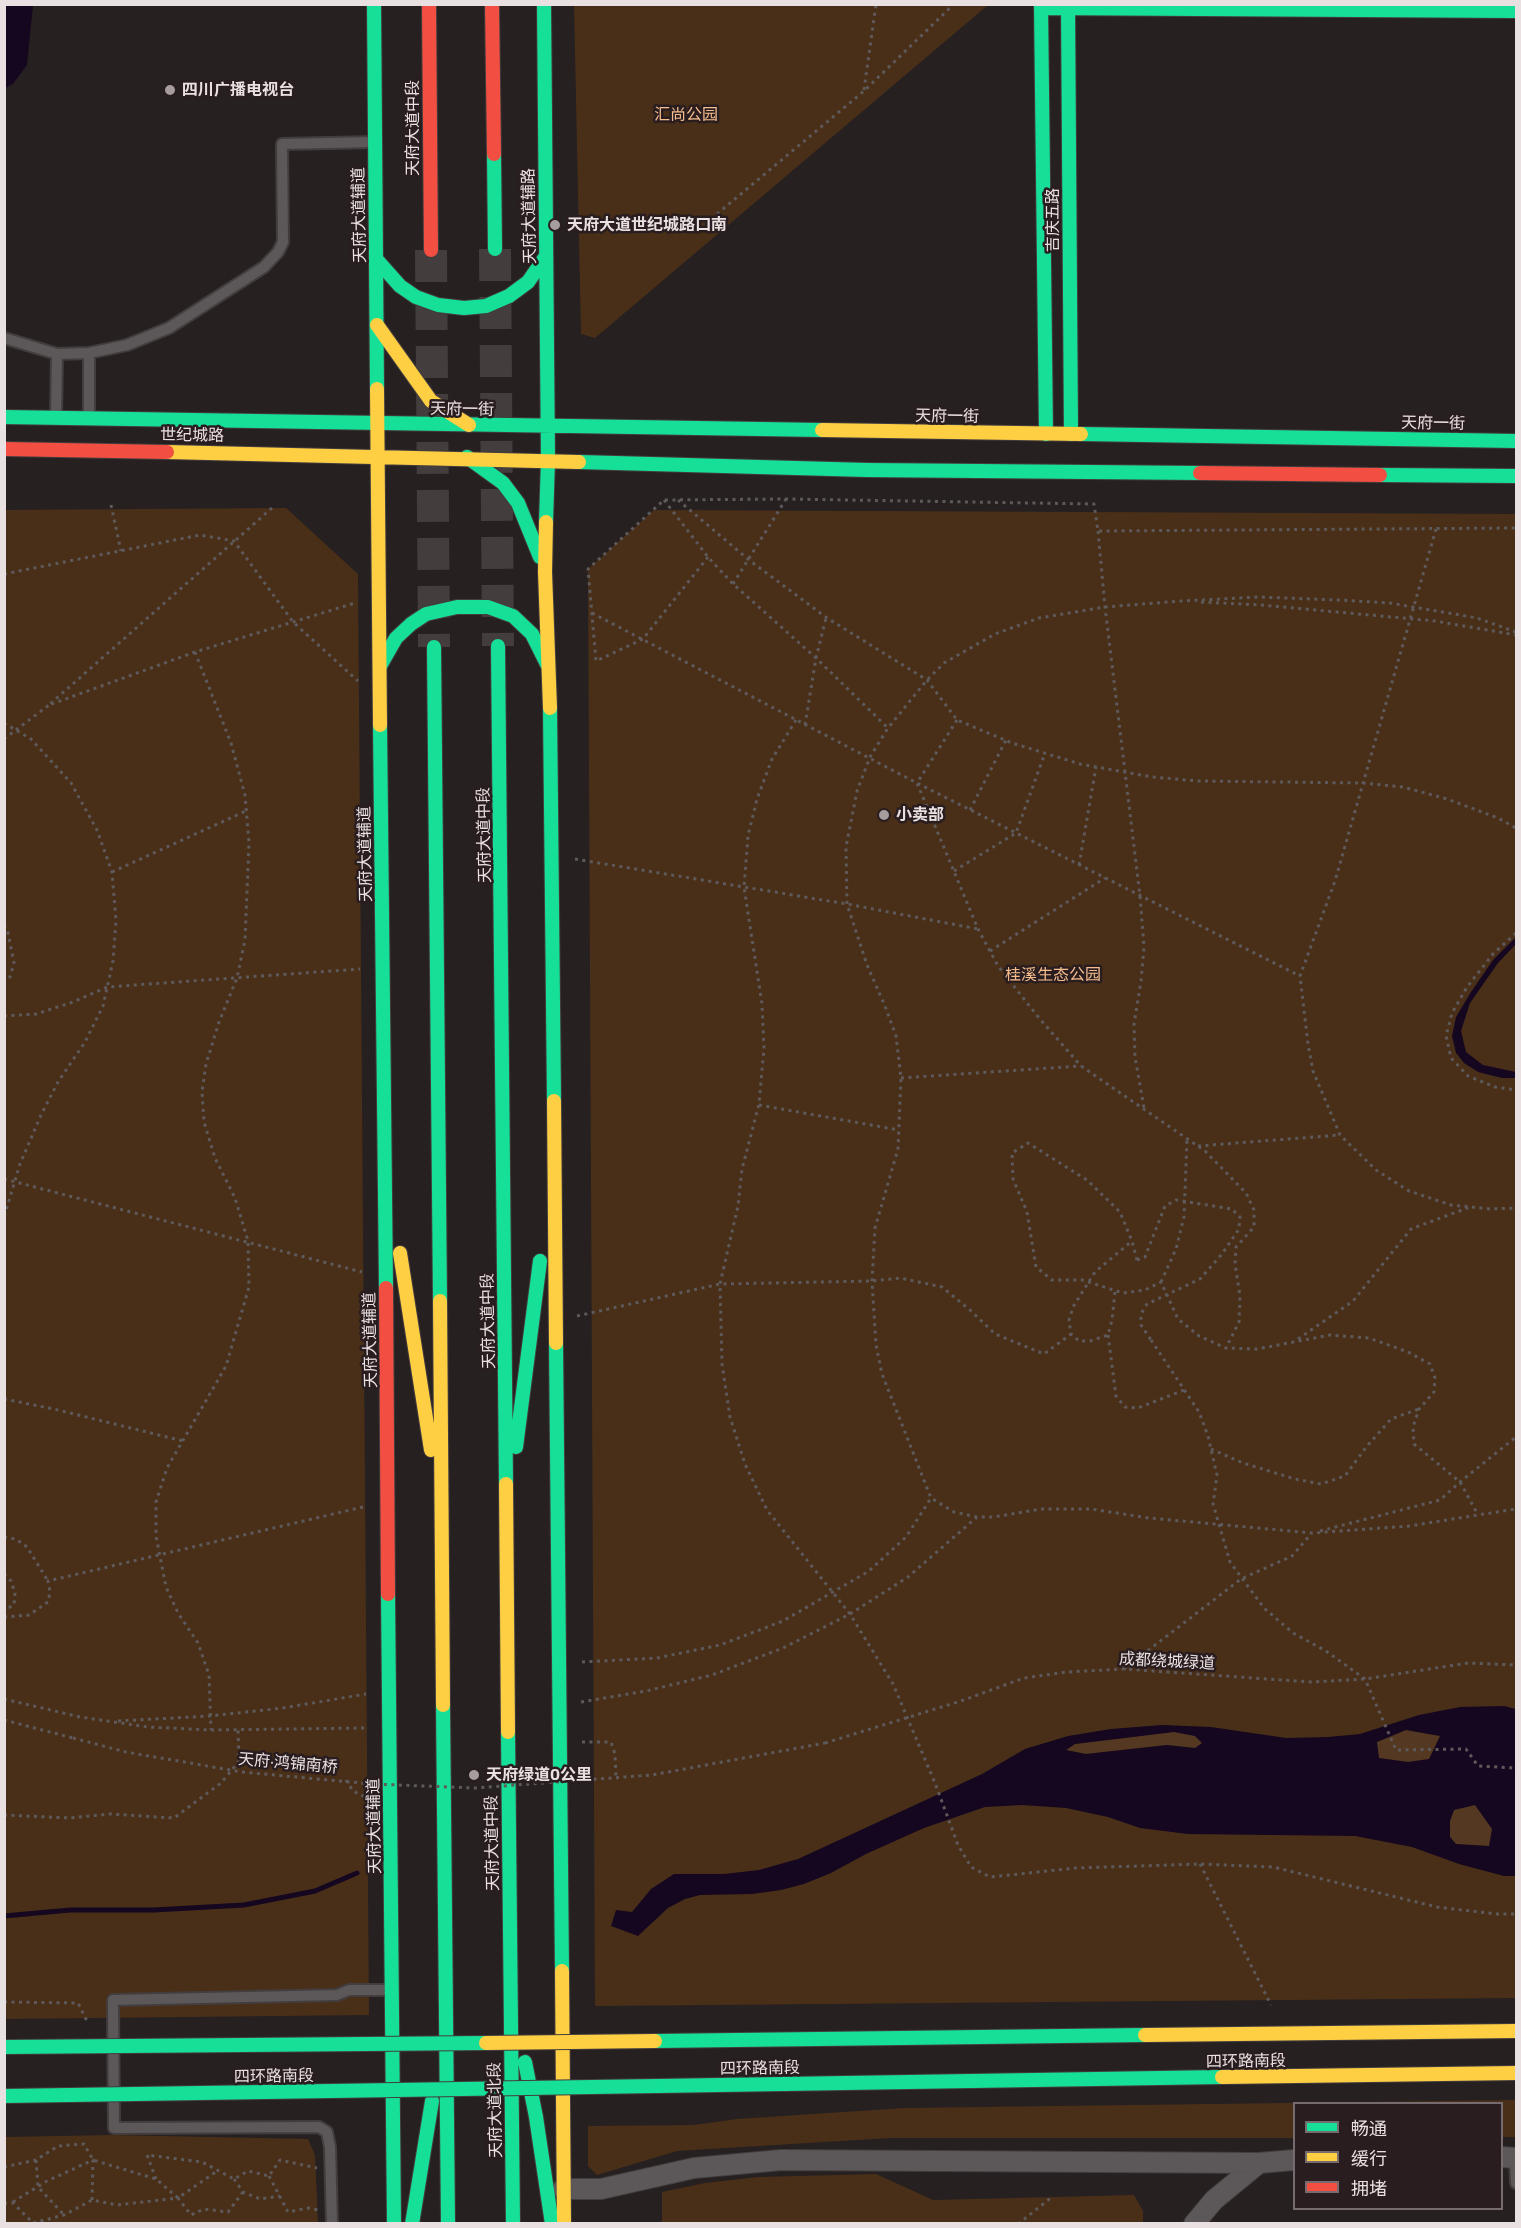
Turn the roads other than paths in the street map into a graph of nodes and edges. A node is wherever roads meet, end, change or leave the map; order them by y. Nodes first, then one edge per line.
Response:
1 (374, 4) edge
2 (429, 4) edge
3 (492, 4) edge
4 (544, 4) edge
5 (1041, 6) edge
6 (1068, 7) edge
7 (1516, 10) edge
8 (375, 142) junction
9 (495, 249) tunnel mouth
10 (430, 250) tunnel mouth
11 (546, 256) junction
12 (376, 259) junction
13 (377, 325) junction
14 (4, 338) edge
15 (57, 354) junction
16 (89, 354) junction
17 (4, 417) edge
18 (57, 418) junction
19 (89, 418) junction
20 (378, 424) junction
21 (470, 426) junction
22 (548, 427) junction
23 (1046, 434) junction
24 (1071, 434) junction
25 (420, 437) dead end
26 (1516, 441) edge
27 (440, 446) dead end
28 (4, 449) edge
29 (378, 456) junction
30 (471, 458) junction
31 (548, 460) junction
32 (1516, 476) edge
33 (545, 572) junction
34 (498, 646) tunnel mouth
35 (434, 647) tunnel mouth
36 (380, 666) junction
37 (550, 669) junction
38 (385, 1156) junction
39 (554, 1158) junction
40 (442, 1521) junction
41 (506, 1521) junction
42 (392, 1990) junction
43 (446, 1996) junction
44 (511, 1996) junction
45 (1516, 2031) edge
46 (4, 2047) edge
47 (1516, 2073) edge
48 (136, 2095) junction
49 (4, 2096) edge
50 (4, 2107) edge
51 (1511, 2158) edge
52 (1293, 2160) edge
53 (1259, 2163) junction
54 (1516, 2183) edge
55 (563, 2189) junction
56 (332, 2218) edge
57 (394, 2223) edge
58 (412, 2223) edge
59 (448, 2223) edge
60 (513, 2223) edge
61 (552, 2223) edge
62 (564, 2223) edge
63 (1194, 2223) edge

1 - 8 main road, 天府大道辅道
2 - 10 main road, 天府大道中段
3 - 9 main road
4 - 11 main road, 天府大道辅路
5 - 6 main road
5 - 23 main road, 吉庆五路
6 - 7 main road
6 - 24 main road, 吉庆五路
8 - 12 main road, 天府大道辅道
8 - 16 lane
11 - 12 main road
11 - 22 main road, 天府大道辅路
12 - 13 main road, 天府大道辅道
13 - 20 main road, 天府大道辅道
13 - 21 main road
14 - 15 lane
15 - 16 lane
15 - 18 lane
16 - 19 lane
17 - 18 main road, 世纪城路
18 - 19 main road, 世纪城路
19 - 20 main road, 世纪城路
20 - 21 main road, 天府一街
20 - 25 main road
20 - 29 main road, 天府大道辅道
21 - 22 main road, 天府一街
21 - 31 main road
22 - 23 main road, 天府一街
22 - 31 main road, 天府大道辅路
23 - 24 main road, 天府一街
24 - 26 main road, 天府一街
27 - 30 main road
28 - 29 main road, 世纪城路
29 - 30 main road
29 - 36 main road, 天府大道辅道
30 - 31 main road
30 - 33 main road
31 - 32 main road
31 - 33 main road
33 - 37 main road
34 - 41 main road, 天府大道中段
35 - 40 main road
36 - 37 main road
36 - 38 main road, 天府大道辅道
37 - 39 main road
38 - 40 main road
38 - 42 main road, 天府大道辅道
39 - 41 main road
39 - 55 main road
40 - 43 main road
41 - 44 main road, 天府大道中段
42 - 56 lane
42 - 57 main road, 天府大道辅道
43 - 58 main road
43 - 59 main road
44 - 60 main road, 天府大道北段
44 - 61 main road
45 - 46 main road, 四环路南段, bridge
47 - 48 main road, 四环路南段, bridge
48 - 49 main road, 四环路南段, bridge
48 - 50 main road, bridge
51 - 54 lane
52 - 53 street
53 - 55 street
53 - 63 street
55 - 62 main road

